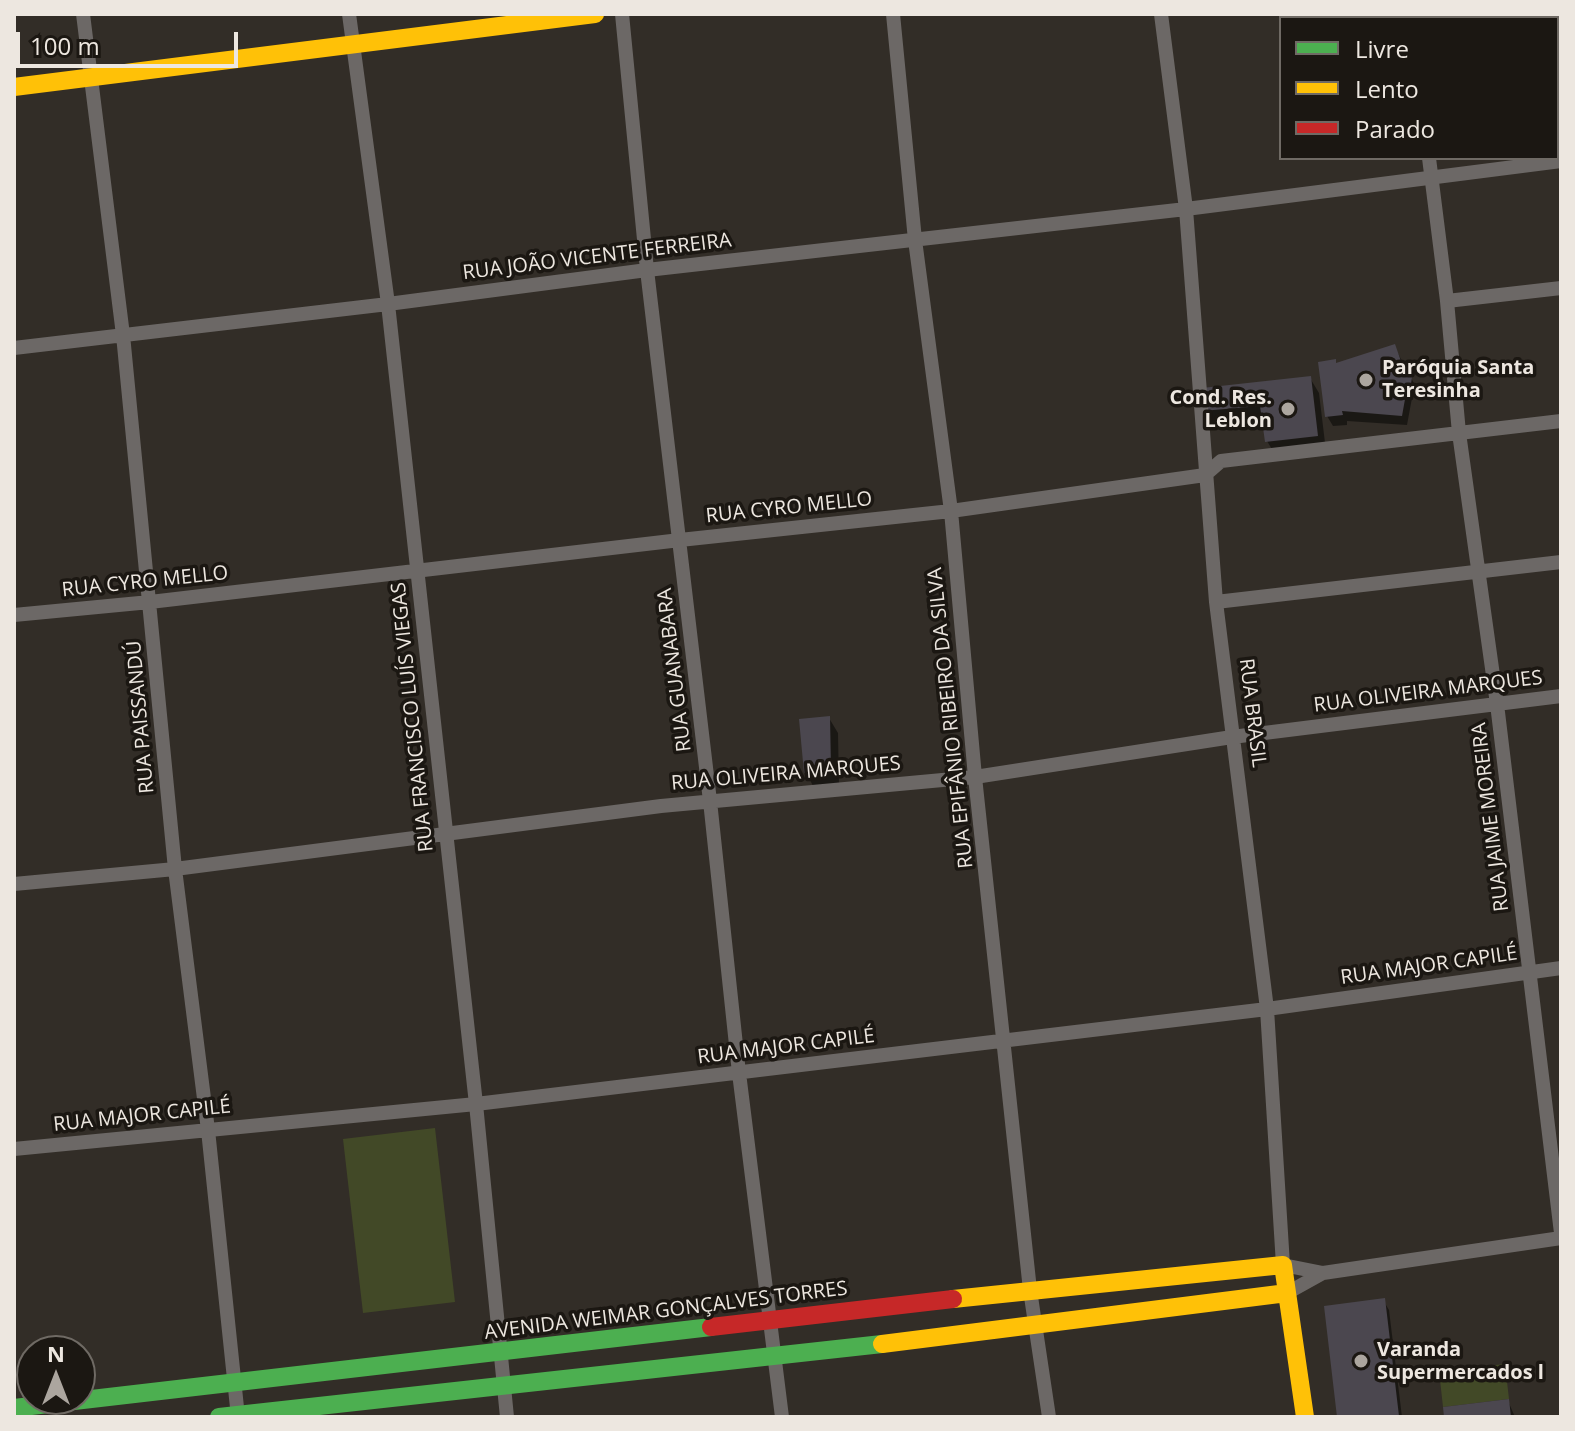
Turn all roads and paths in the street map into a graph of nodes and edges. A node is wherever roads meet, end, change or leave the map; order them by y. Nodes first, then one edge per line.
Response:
1 (83, 14) edge
2 (349, 14) edge
3 (595, 14) edge
4 (622, 14) edge
5 (893, 14) edge
6 (1161, 14) edge
7 (351, 44) junction
8 (90, 78) junction
9 (14, 87) edge
10 (1429, 160) edge
11 (1561, 161) edge
12 (1431, 176) junction
13 (1186, 209) junction
14 (915, 240) junction
15 (647, 270) junction
16 (1561, 288) edge
17 (1447, 301) junction
18 (388, 304) junction
19 (123, 335) junction
20 (14, 348) edge
21 (1561, 421) edge
22 (1459, 433) junction
23 (1205, 475) junction
24 (951, 511) junction
25 (680, 540) junction
26 (1561, 562) edge
27 (1479, 571) junction
28 (417, 572) junction
29 (150, 602) junction
30 (1216, 602) junction
31 (14, 615) edge
32 (1561, 696) edge
33 (1497, 704) junction
34 (1232, 737) junction
35 (975, 777) junction
36 (710, 801) junction
37 (447, 835) junction
38 (175, 869) junction
39 (14, 884) edge
40 (1561, 968) edge
41 (1529, 972) junction
42 (1267, 1009) junction
43 (1005, 1042) junction
44 (739, 1073) junction
45 (476, 1104) junction
46 (208, 1130) junction
47 (14, 1149) edge
48 (1561, 1236) edge
49 (1283, 1265) junction
50 (1323, 1273) junction
51 (1030, 1290) junction
52 (1287, 1293) junction
53 (769, 1322) junction
54 (1037, 1323) junction
55 (499, 1353) junction
56 (775, 1358) junction
57 (234, 1384) junction
58 (504, 1387) junction
59 (14, 1408) edge
60 (232, 1416) edge
61 (507, 1417) edge
62 (782, 1417) edge
63 (1049, 1417) edge
64 (1305, 1417) edge

1 - 8 street, RUA PAISSANDÚ
2 - 7 street, RUA FRANCISCO LUÍS VIEGAS
3 - 7 main road
4 - 15 street, RUA GUANABARA
5 - 14 street, RUA EPIFÂNIO RIBEIRO DA SILVA
6 - 13 street, RUA BRASIL
7 - 8 main road
7 - 18 street, RUA FRANCISCO LUÍS VIEGAS
8 - 9 main road
8 - 19 street, RUA PAISSANDÚ
10 - 12 street, RUA JAIME MOREIRA
11 - 12 street, RUA JOÃO VICENTE FERREIRA
12 - 13 street, RUA JOÃO VICENTE FERREIRA
12 - 17 street, RUA JAIME MOREIRA
13 - 14 street, RUA JOÃO VICENTE FERREIRA
13 - 23 street, RUA BRASIL
14 - 15 street, RUA JOÃO VICENTE FERREIRA
14 - 24 street, RUA EPIFÂNIO RIBEIRO DA SILVA
15 - 18 street, RUA JOÃO VICENTE FERREIRA
15 - 25 street, RUA GUANABARA
16 - 17 street
17 - 22 street, RUA JAIME MOREIRA
18 - 19 street, RUA JOÃO VICENTE FERREIRA
18 - 28 street, RUA FRANCISCO LUÍS VIEGAS
19 - 20 street, RUA JOÃO VICENTE FERREIRA
19 - 29 street, RUA PAISSANDÚ
21 - 22 street, RUA CYRO MELLO
22 - 23 street, RUA CYRO MELLO
22 - 27 street, RUA JAIME MOREIRA
23 - 24 street, RUA CYRO MELLO
23 - 30 street, RUA BRASIL
24 - 25 street, RUA CYRO MELLO
24 - 35 street, RUA EPIFÂNIO RIBEIRO DA SILVA
25 - 28 street, RUA CYRO MELLO
25 - 36 street, RUA GUANABARA
26 - 27 street
27 - 30 street
27 - 33 street, RUA JAIME MOREIRA
28 - 29 street, RUA CYRO MELLO
28 - 37 street, RUA FRANCISCO LUÍS VIEGAS
29 - 31 street, RUA CYRO MELLO
29 - 38 street, RUA PAISSANDÚ
30 - 34 street, RUA BRASIL
32 - 33 street, RUA OLIVEIRA MARQUES
33 - 34 street, RUA OLIVEIRA MARQUES
33 - 41 street, RUA JAIME MOREIRA
34 - 35 street, RUA OLIVEIRA MARQUES
34 - 42 street, RUA BRASIL
35 - 36 street, RUA OLIVEIRA MARQUES
35 - 43 street, RUA EPIFÂNIO RIBEIRO DA SILVA
36 - 37 street, RUA OLIVEIRA MARQUES
36 - 44 street, RUA GUANABARA
37 - 38 street, RUA OLIVEIRA MARQUES
37 - 45 street, RUA FRANCISCO LUÍS VIEGAS
38 - 39 street, RUA OLIVEIRA MARQUES
38 - 46 street, RUA PAISSANDÚ
40 - 41 street, RUA MAJOR CAPILÉ
41 - 42 street, RUA MAJOR CAPILÉ
41 - 48 street, RUA JAIME MOREIRA
42 - 43 street, RUA MAJOR CAPILÉ
42 - 49 street, RUA BRASIL
43 - 44 street, RUA MAJOR CAPILÉ
43 - 51 street, RUA EPIFÂNIO RIBEIRO DA SILVA
44 - 45 street, RUA MAJOR CAPILÉ
44 - 53 street, RUA GUANABARA
45 - 46 street, RUA MAJOR CAPILÉ
45 - 55 street, RUA FRANCISCO LUÍS VIEGAS
46 - 47 street, RUA MAJOR CAPILÉ
46 - 57 street, RUA PAISSANDÚ
48 - 50 street, AVENIDA WEIMAR GONÇALVES TORRES
49 - 50 street, AVENIDA WEIMAR GONÇALVES TORRES
49 - 51 main road, AVENIDA WEIMAR GONÇALVES TORRES
49 - 52 main road, RUA BRASIL
50 - 52 street, AVENIDA WEIMAR GONÇALVES TORRES
51 - 53 main road, AVENIDA WEIMAR GONÇALVES TORRES
51 - 54 street, RUA EPIFÂNIO RIBEIRO DA SILVA
52 - 54 main road, AVENIDA WEIMAR GONÇALVES TORRES
52 - 64 main road, RUA BRASIL
53 - 55 main road, AVENIDA WEIMAR GONÇALVES TORRES
53 - 56 street, RUA GUANABARA
54 - 56 main road, AVENIDA WEIMAR GONÇALVES TORRES
54 - 63 street, RUA EPIFÂNIO RIBEIRO DA SILVA
55 - 57 main road, AVENIDA WEIMAR GONÇALVES TORRES
55 - 58 street, RUA FRANCISCO LUÍS VIEGAS
56 - 58 main road, AVENIDA WEIMAR GONÇALVES TORRES
56 - 62 street, RUA GUANABARA
57 - 59 main road, AVENIDA WEIMAR GONÇALVES TORRES
57 - 60 street, RUA PAISSANDÚ
58 - 60 main road, AVENIDA WEIMAR GONÇALVES TORRES
58 - 61 street, RUA FRANCISCO LUÍS VIEGAS

